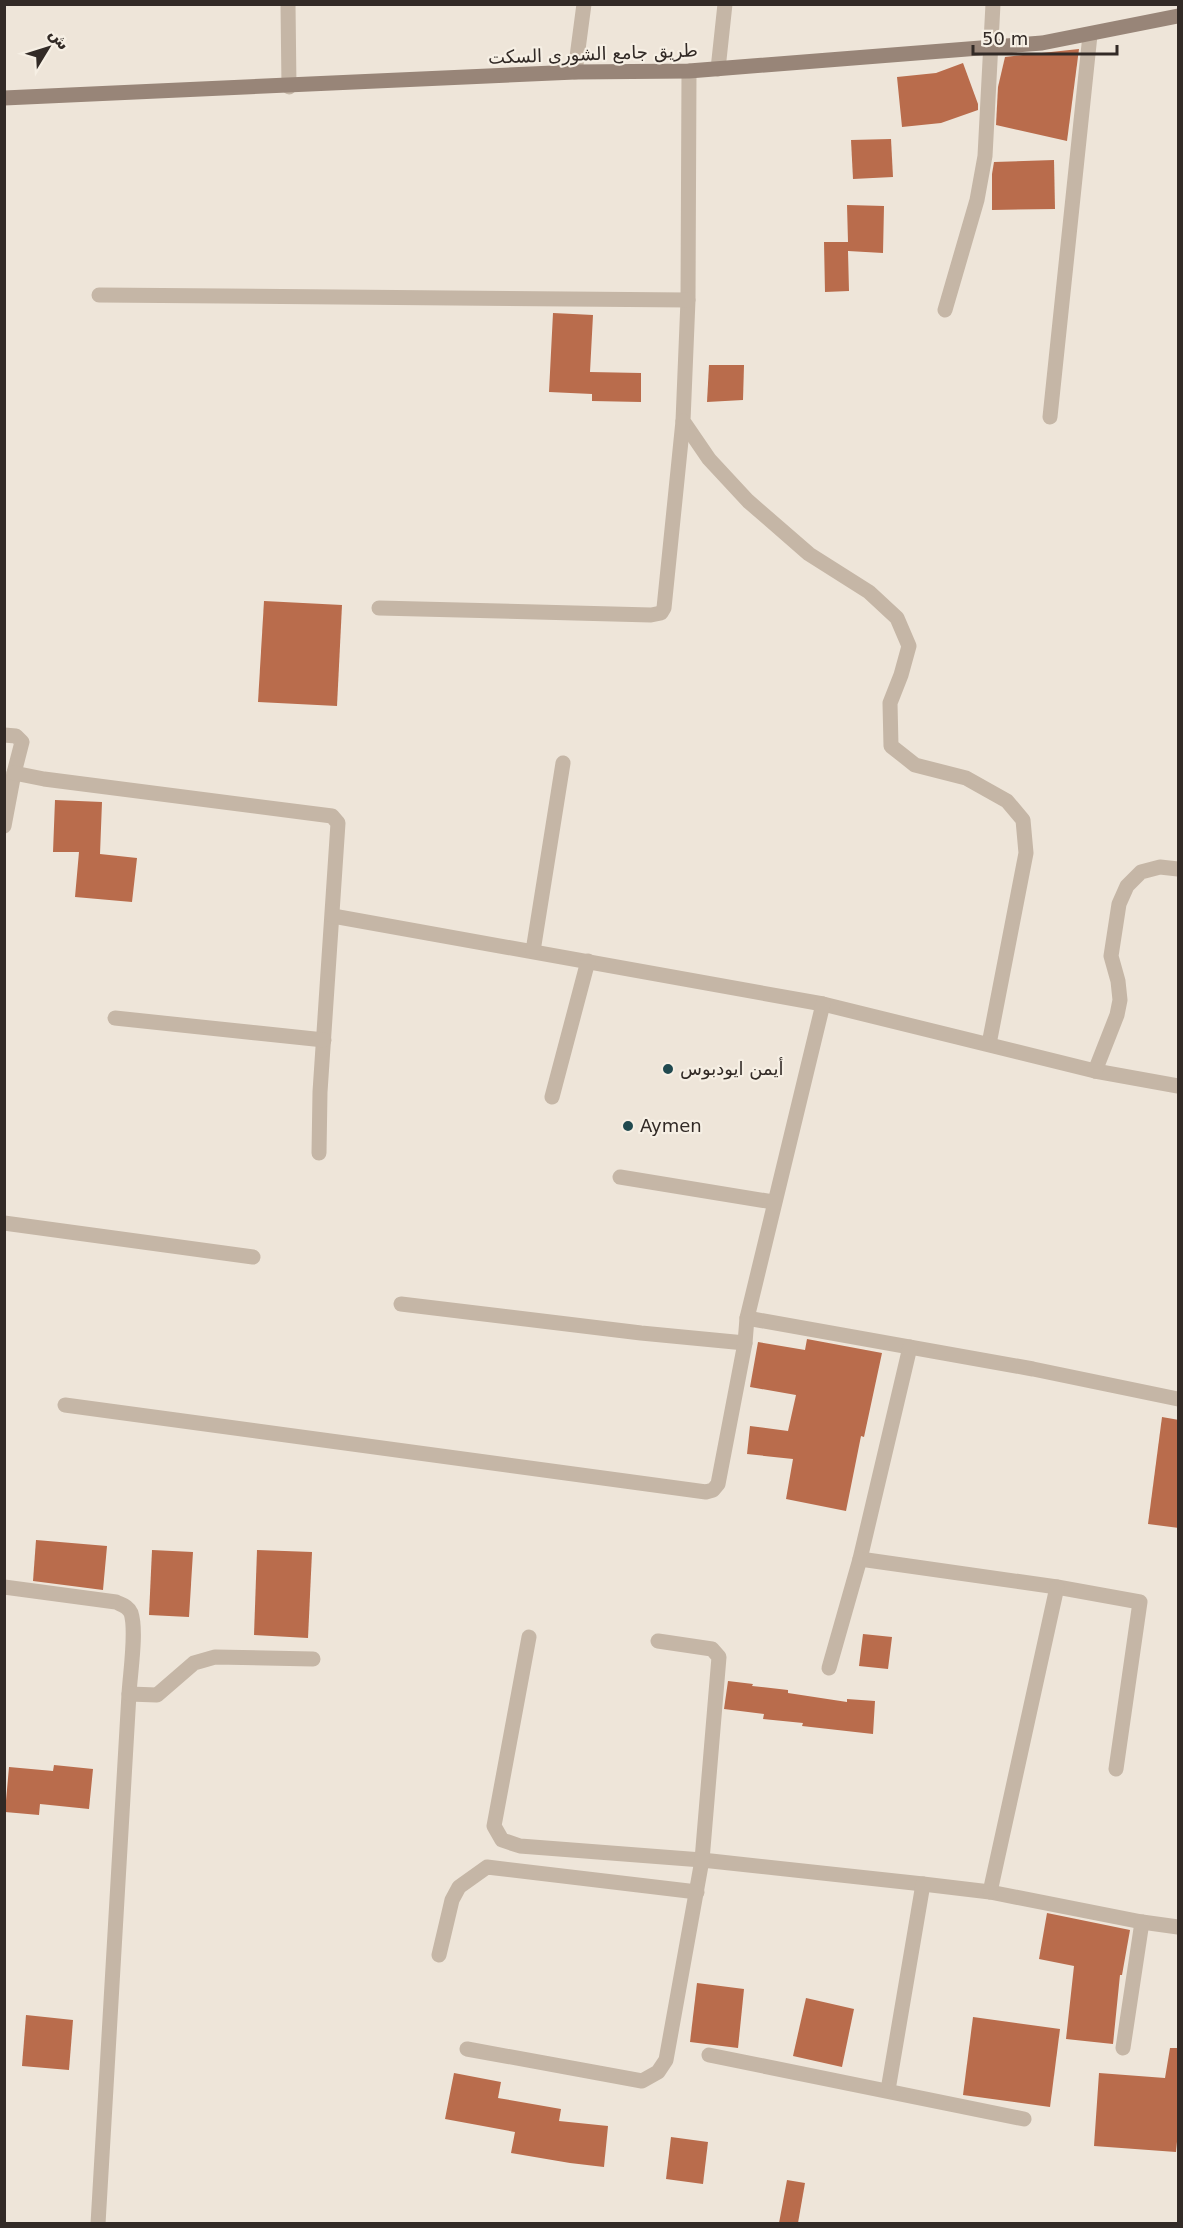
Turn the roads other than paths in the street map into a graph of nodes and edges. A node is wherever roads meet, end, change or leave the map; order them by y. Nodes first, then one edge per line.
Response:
1 (288, 4) edge
2 (584, 4) edge
3 (725, 4) edge
4 (993, 4) edge
5 (1179, 16) edge
6 (1090, 35) junction
7 (990, 48) junction
8 (718, 69) junction
9 (688, 71) junction
10 (575, 72) junction
11 (288, 87) junction
12 (4, 99) edge
13 (99, 295) dead end
14 (688, 300) junction
15 (945, 310) dead end
16 (1050, 417) dead end
17 (683, 421) junction
18 (379, 608) dead end
19 (4, 735) edge
20 (563, 763) dead end
21 (14, 773) junction
22 (4, 826) edge
23 (1179, 869) edge
24 (333, 916) junction
25 (533, 951) junction
26 (588, 961) junction
27 (823, 1004) junction
28 (115, 1018) dead end
29 (324, 1040) junction
30 (989, 1044) junction
31 (1095, 1071) junction
32 (1179, 1086) edge
33 (552, 1097) dead end
34 (319, 1153) dead end
35 (620, 1176) dead end
36 (773, 1202) junction
37 (4, 1223) edge
38 (253, 1257) dead end
39 (401, 1304) dead end
40 (747, 1318) junction
41 (745, 1343) junction
42 (910, 1347) junction
43 (1179, 1399) edge
44 (65, 1406) dead end
45 (860, 1559) junction
46 (4, 1587) edge
47 (1057, 1587) junction
48 (529, 1637) dead end
49 (658, 1641) dead end
50 (313, 1659) dead end
51 (829, 1668) dead end
52 (129, 1694) junction
53 (1116, 1769) dead end
54 (702, 1860) junction
55 (923, 1884) junction
56 (697, 1892) junction
57 (990, 1892) junction
58 (1142, 1922) junction
59 (1179, 1927) edge
60 (439, 1955) dead end
61 (1123, 2048) dead end
62 (467, 2049) dead end
63 (709, 2055) dead end
64 (888, 2090) junction
65 (1024, 2119) dead end
66 (98, 2223) edge

1 - 11 street
2 - 10 street
3 - 8 street
4 - 7 street
5 - 6 main road, طريق جامع الشورى السكت
6 - 7 main road, طريق جامع الشورى السكت
6 - 16 street
7 - 8 main road, طريق جامع الشورى السكت
7 - 15 street
8 - 9 main road, طريق جامع الشورى السكت
9 - 10 main road, طريق جامع الشورى السكت
9 - 14 street
10 - 11 main road, طريق جامع الشورى السكت
11 - 12 main road, طريق جامع الشورى السكت
13 - 14 street
14 - 17 street
17 - 18 street
17 - 30 street
19 - 21 street
20 - 25 street
21 - 22 street
21 - 24 street
23 - 31 street
24 - 25 street
24 - 29 street
25 - 26 street
26 - 27 street
26 - 33 street
27 - 30 street
27 - 36 street
28 - 29 street
29 - 34 street
30 - 31 street
31 - 32 street
35 - 36 street
36 - 40 street
37 - 38 street
39 - 41 street
40 - 41 street
40 - 42 street
41 - 44 street
42 - 43 street
42 - 45 street
45 - 47 street
45 - 51 street
46 - 52 street
47 - 53 street
47 - 57 street
48 - 54 street
49 - 54 street
50 - 52 street
52 - 66 street
54 - 55 street
54 - 56 street
55 - 57 street
55 - 64 street
56 - 60 street
56 - 62 street
57 - 58 street
58 - 59 street
58 - 61 street
63 - 64 street
64 - 65 street

